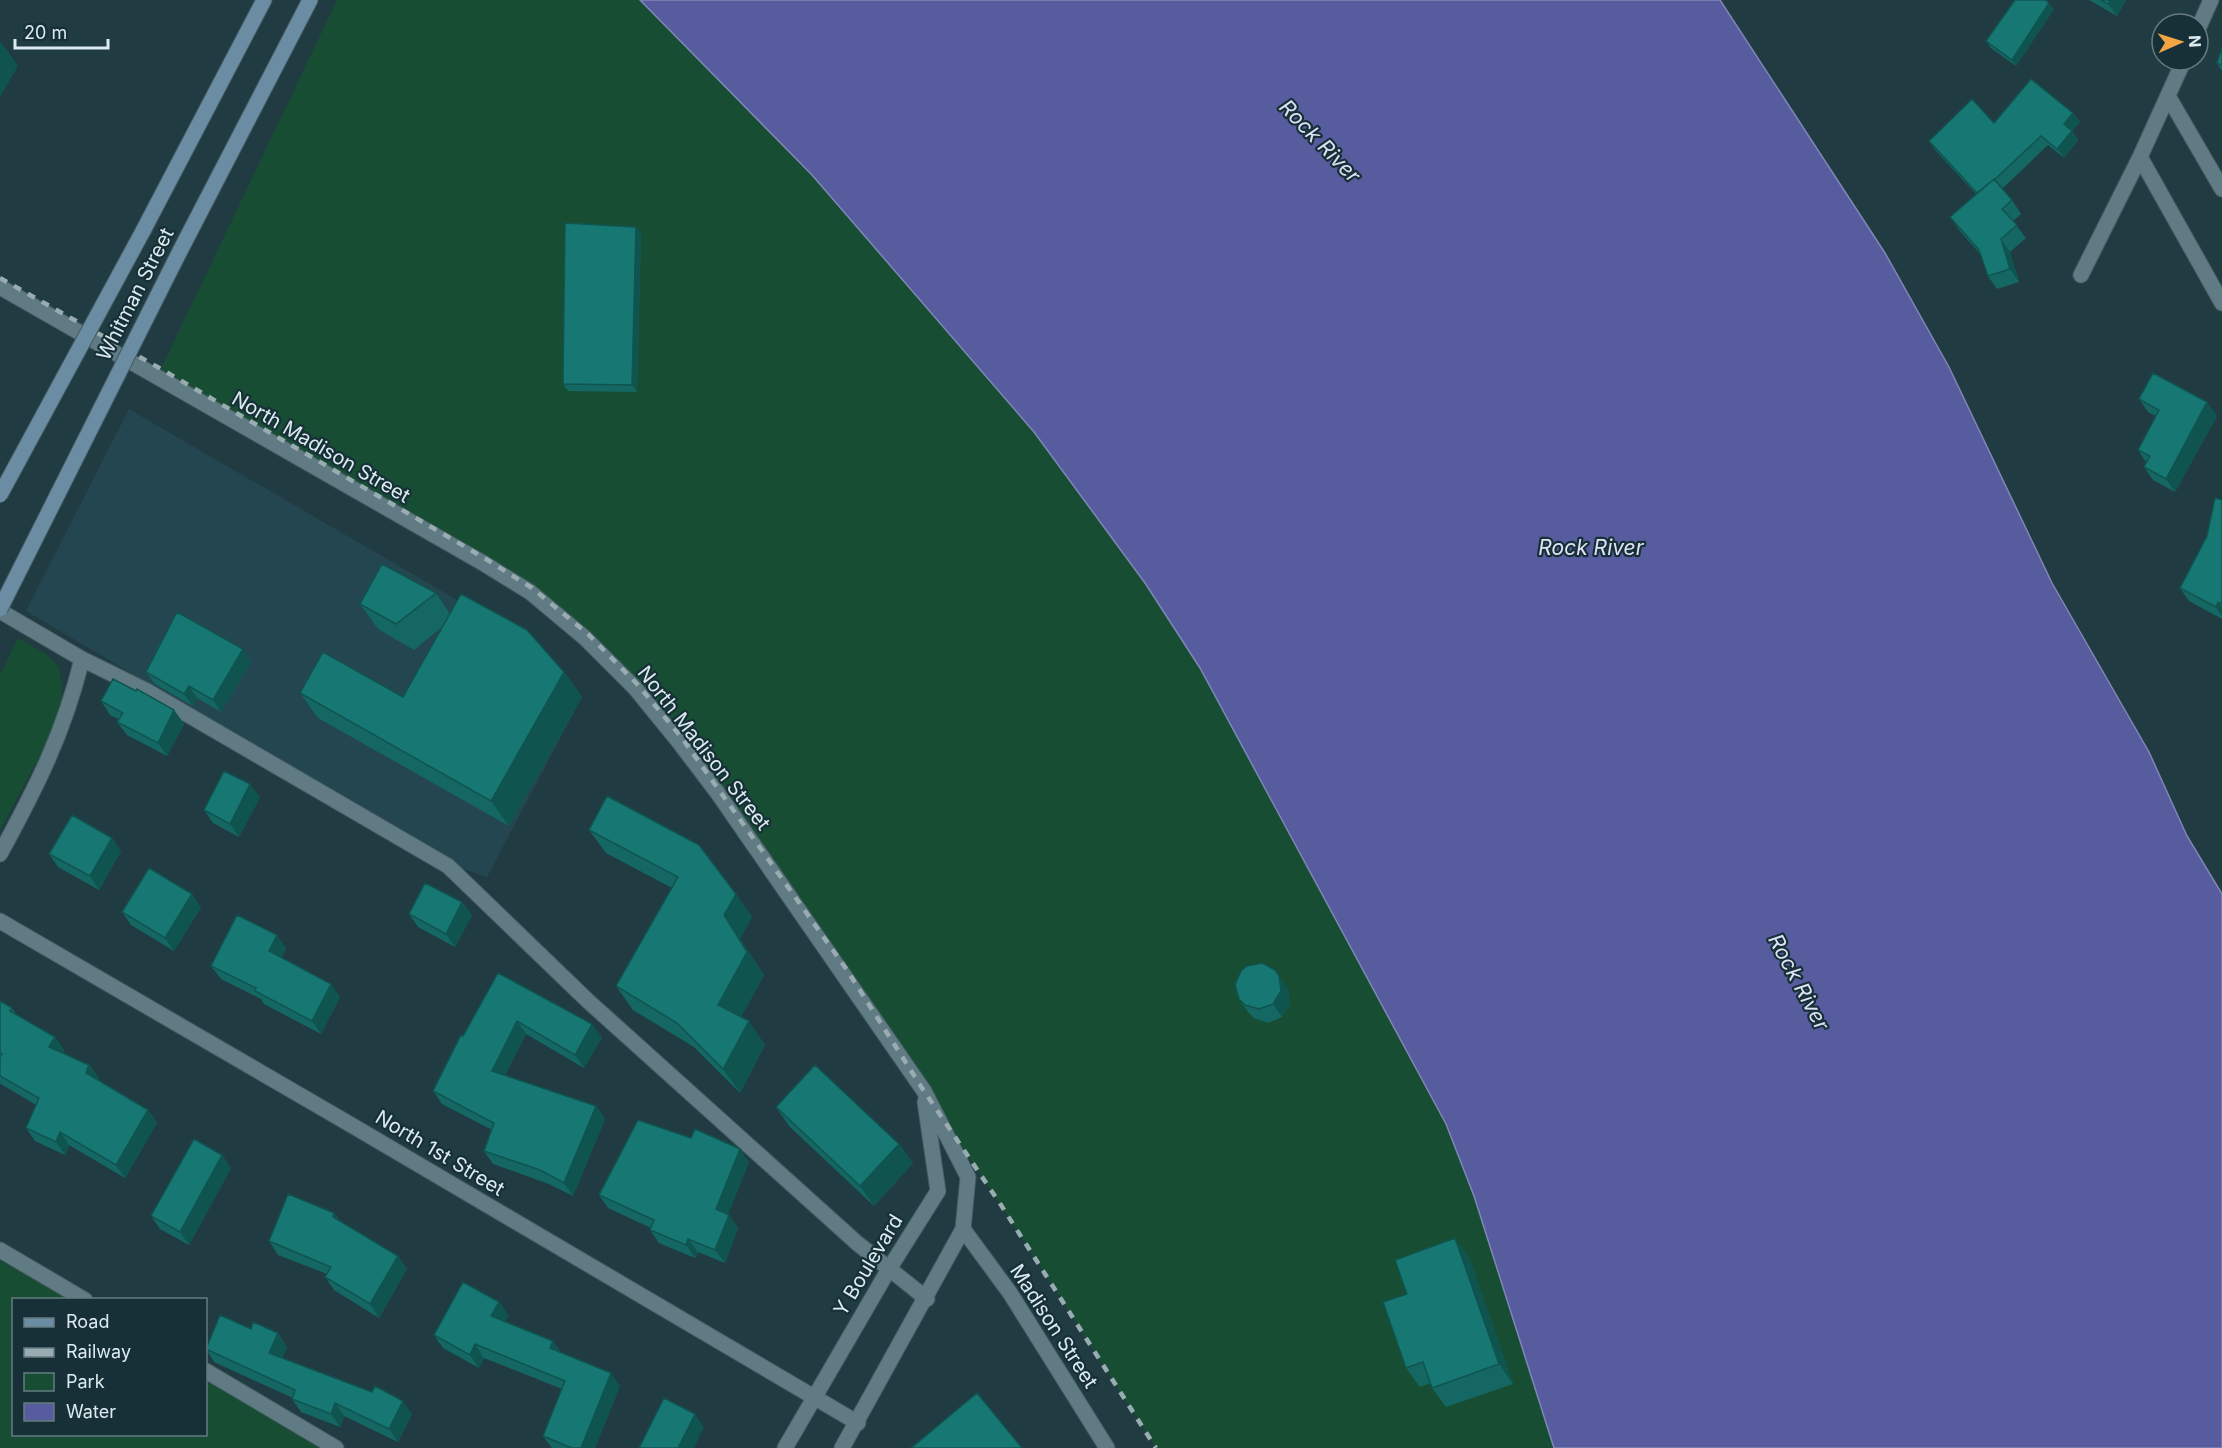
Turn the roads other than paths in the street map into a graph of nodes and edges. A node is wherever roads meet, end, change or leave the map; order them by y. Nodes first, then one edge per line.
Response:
1 (264, 0) edge
2 (310, 0) edge
3 (2179, 72) edge
4 (2168, 96) junction
5 (2140, 157) junction
6 (2222, 189) edge
7 (2080, 275) dead end
8 (0, 287) edge
9 (2222, 303) edge
10 (0, 495) edge
11 (0, 610) edge
12 (82, 659) junction
13 (0, 854) edge
14 (0, 921) edge
15 (924, 1090) junction
16 (963, 1229) junction
17 (0, 1250) edge
18 (889, 1269) junction
19 (83, 1298) edge
20 (927, 1299) junction
21 (207, 1372) edge
22 (814, 1397) junction
23 (858, 1424) junction
24 (336, 1448) edge
25 (785, 1448) edge
26 (842, 1448) edge
27 (1107, 1448) edge

1 - 10 main road, Whitman Street, bridge
2 - 11 main road, Whitman Street, bridge
3 - 4 street
4 - 5 street
4 - 6 street
5 - 7 street
5 - 9 street
8 - 15 street, North Madison Street
11 - 12 street
12 - 13 street
12 - 18 street
14 - 22 street, North 1st Street
15 - 16 street, North Madison Street
15 - 18 street, Y Boulevard
16 - 20 street
16 - 27 street, Madison Street
17 - 19 street
18 - 20 street
18 - 22 street, Y Boulevard
20 - 23 street
21 - 24 street
22 - 23 street, North 1st Street
22 - 25 street, Y Boulevard
23 - 26 street

